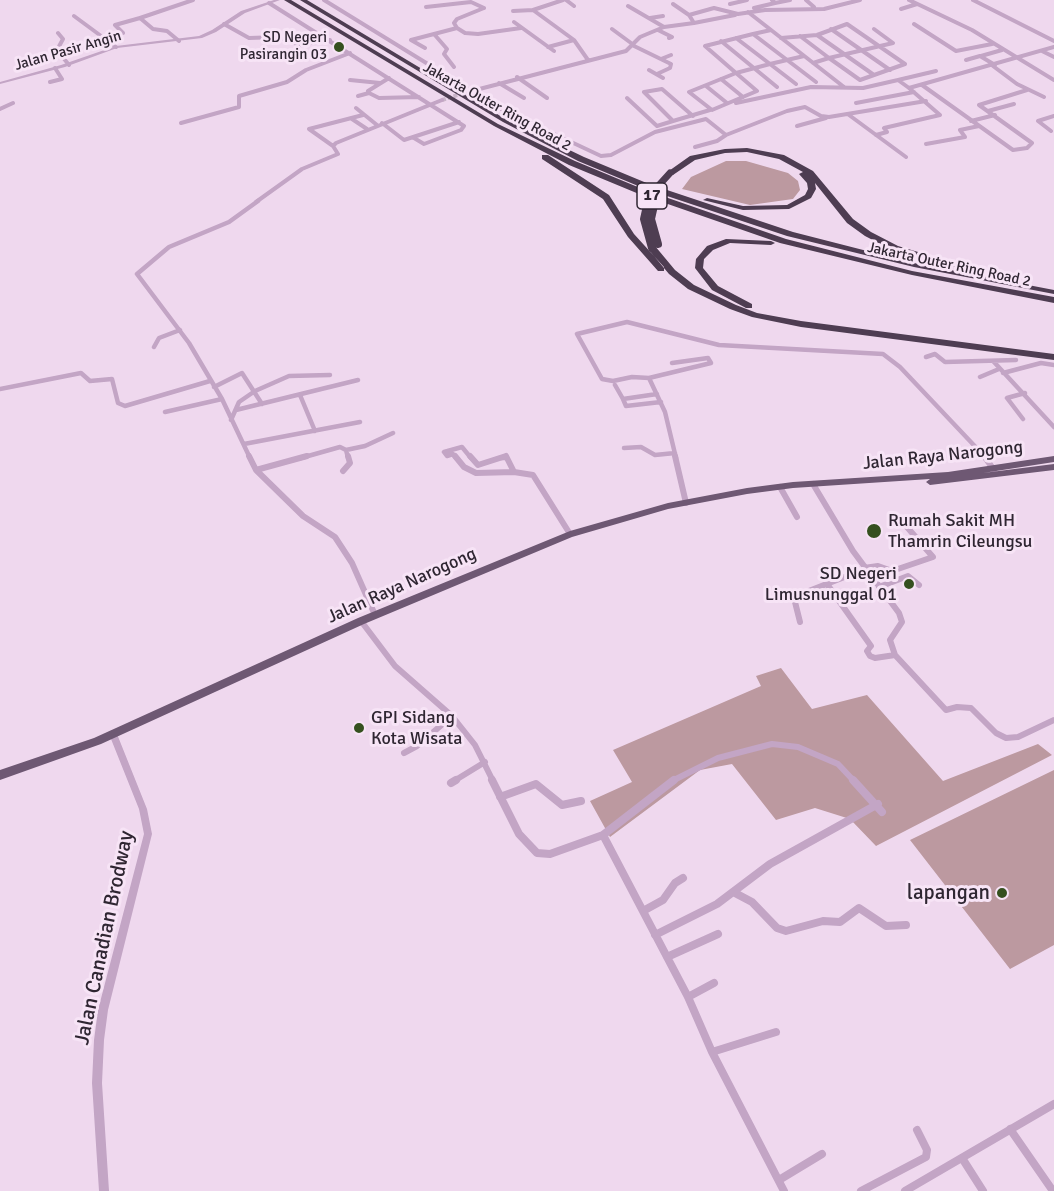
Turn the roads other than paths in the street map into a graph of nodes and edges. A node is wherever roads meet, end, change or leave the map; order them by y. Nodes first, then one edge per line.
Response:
1 (193, 0) edge
2 (287, 0) edge
3 (303, 0) edge
4 (324, 0) edge
5 (436, 0) edge
6 (564, 0) edge
7 (747, 0) edge
8 (790, 0) edge
9 (806, 0) edge
10 (860, 0) edge
11 (909, 0) edge
12 (973, 0) edge
13 (272, 1) edge
14 (774, 1) edge
15 (441, 4) junction
16 (673, 4) dead end
17 (730, 4) dead end
18 (917, 4) junction
19 (574, 6) dead end
20 (628, 6) dead end
21 (426, 7) dead end
22 (814, 7) junction
23 (901, 9) dead end
24 (533, 10) junction
25 (513, 11) dead end
26 (748, 12) junction
27 (738, 14) junction
28 (689, 15) junction
29 (74, 16) dead end
30 (663, 16) dead end
31 (140, 18) junction
32 (649, 19) junction
33 (513, 22) dead end
34 (694, 23) junction
35 (224, 24) junction
36 (914, 24) dead end
37 (664, 27) junction
38 (457, 28) junction
39 (521, 28) junction
40 (612, 29) dead end
41 (831, 29) junction
42 (874, 29) dead end
43 (658, 30) junction
44 (771, 30) junction
45 (58, 33) dead end
46 (434, 34) junction
47 (753, 34) junction
48 (817, 34) junction
49 (800, 36) junction
50 (669, 38) dead end
51 (736, 38) junction
52 (781, 38) junction
53 (105, 40) junction
54 (330, 40) junction
55 (411, 40) junction
56 (574, 40) junction
57 (179, 41) junction
58 (721, 41) junction
59 (1054, 41) edge
60 (631, 44) junction
61 (992, 44) junction
62 (396, 45) junction
63 (880, 46) junction
64 (116, 47) junction
65 (548, 47) junction
66 (1054, 47) edge
67 (424, 48) dead end
68 (862, 50) junction
69 (1002, 50) junction
70 (554, 51) dead end
71 (1042, 51) junction
72 (350, 53) junction
73 (845, 54) junction
74 (671, 55) dead end
75 (804, 56) junction
76 (980, 56) junction
77 (1054, 57) edge
78 (828, 58) junction
79 (661, 59) junction
80 (1017, 59) junction
81 (588, 60) junction
82 (787, 60) junction
83 (966, 60) dead end
84 (813, 63) junction
85 (770, 64) junction
86 (69, 65) junction
87 (995, 65) junction
88 (454, 67) dead end
89 (55, 68) junction
90 (753, 68) junction
91 (650, 69) dead end
92 (890, 70) junction
93 (936, 71) dead end
94 (736, 73) junction
95 (657, 74) junction
96 (874, 75) junction
97 (518, 77) junction
98 (389, 78) junction
99 (663, 78) dead end
100 (721, 79) junction
101 (350, 80) dead end
102 (898, 80) junction
103 (1054, 80) edge
104 (50, 82) dead end
105 (287, 82) junction
106 (816, 82) dead end
107 (0, 83) edge
108 (499, 83) junction
109 (380, 84) junction
110 (796, 84) dead end
111 (842, 85) dead end
112 (922, 85) junction
113 (706, 86) junction
114 (777, 87) dead end
115 (909, 88) junction
116 (292, 89) dead end
117 (1027, 90) junction
118 (472, 92) junction
119 (914, 92) junction
120 (369, 93) junction
121 (464, 93) tunnel mouth
122 (358, 96) dead end
123 (419, 97) junction
124 (743, 97) junction
125 (1044, 97) dead end
126 (524, 98) dead end
127 (547, 98) dead end
128 (627, 98) dead end
129 (442, 100) tunnel mouth
130 (926, 101) junction
131 (13, 103) dead end
132 (856, 103) dead end
133 (431, 104) junction
134 (460, 104) junction
135 (727, 104) junction
136 (1014, 104) dead end
137 (356, 108) dead end
138 (0, 109) edge
139 (710, 110) junction
140 (988, 111) junction
141 (363, 115) junction
142 (849, 115) junction
143 (995, 115) junction
144 (693, 116) junction
145 (1054, 116) edge
146 (829, 117) junction
147 (352, 119) junction
148 (706, 119) junction
149 (674, 121) junction
150 (971, 121) junction
151 (459, 122) junction
152 (181, 123) dead end
153 (379, 124) junction
154 (797, 126) dead end
155 (978, 126) junction
156 (367, 129) junction
157 (1051, 131) dead end
158 (726, 135) junction
159 (876, 135) junction
160 (414, 138) junction
161 (926, 144) dead end
162 (333, 146) junction
163 (695, 147) dead end
164 (906, 157) dead end
165 (581, 159) junction
166 (673, 175) junction
167 (655, 247) junction
168 (912, 273) junction
169 (1054, 290) edge
170 (710, 297) junction
171 (1054, 300) edge
172 (758, 310) junction
173 (180, 330) junction
174 (154, 347) dead end
175 (1054, 350) edge
176 (926, 357) dead end
177 (1054, 357) edge
178 (1016, 360) dead end
179 (994, 362) junction
180 (672, 363) dead end
181 (1054, 365) edge
182 (1001, 371) junction
183 (330, 375) dead end
184 (980, 377) dead end
185 (650, 378) junction
186 (358, 380) dead end
187 (212, 384) junction
188 (615, 385) dead end
189 (0, 389) edge
190 (255, 391) junction
191 (1025, 393) junction
192 (657, 394) junction
193 (300, 395) junction
194 (222, 399) junction
195 (623, 399) junction
196 (661, 402) junction
197 (262, 404) junction
198 (236, 410) junction
199 (165, 412) dead end
200 (1023, 419) dead end
201 (231, 420) junction
202 (360, 422) dead end
203 (1054, 428) edge
204 (315, 431) junction
205 (393, 433) dead end
206 (244, 444) junction
207 (624, 448) dead end
208 (346, 450) junction
209 (675, 453) junction
210 (1053, 462) edge
211 (256, 470) junction
212 (344, 471) dead end
213 (514, 472) junction
214 (995, 472) junction
215 (813, 484) junction
216 (780, 487) junction
217 (686, 502) junction
218 (797, 517) dead end
219 (900, 519) dead end
220 (570, 534) junction
221 (866, 570) junction
222 (827, 584) junction
223 (919, 585) dead end
224 (879, 587) junction
225 (375, 615) junction
226 (361, 621) junction
227 (800, 622) dead end
228 (895, 655) junction
229 (452, 716) junction
230 (1054, 720) edge
231 (113, 734) junction
232 (404, 753) dead end
233 (485, 762) junction
234 (0, 775) edge
235 (451, 783) dead end
236 (500, 797) junction
237 (581, 801) dead end
238 (878, 804) junction
239 (882, 812) dead end
240 (603, 835) junction
241 (683, 878) dead end
242 (735, 892) junction
243 (643, 912) junction
244 (906, 925) dead end
245 (718, 934) dead end
246 (655, 935) junction
247 (667, 957) junction
248 (714, 983) dead end
249 (688, 997) junction
250 (776, 1032) dead end
251 (712, 1052) junction
252 (1054, 1104) edge
253 (1010, 1129) junction
254 (917, 1130) dead end
255 (822, 1154) dead end
256 (962, 1158) junction
257 (779, 1180) junction
258 (910, 1190) edge
259 (104, 1191) edge
260 (784, 1191) edge
261 (861, 1191) edge
262 (983, 1191) edge
263 (1053, 1191) edge

1 - 31 street
2 - 134 highway, Jakarta Outer Ring Road 2 / 17
3 - 165 highway, Jakarta Outer Ring Road 2 / 17
4 - 62 street
5 - 15 street
6 - 19 street
6 - 24 street
7 - 17 street
8 - 14 street
9 - 22 street
10 - 22 street
11 - 18 street
12 - 59 street
13 - 35 street, Jalan Pasir Angin
13 - 54 street
14 - 26 street
15 - 21 street
15 - 38 street
16 - 28 street
18 - 23 street
18 - 61 street
20 - 32 street
22 - 26 street
24 - 25 street
24 - 56 street
26 - 27 street
26 - 44 street
27 - 28 street
27 - 34 street
28 - 34 street
29 - 53 street
30 - 32 street
31 - 53 street
31 - 57 street
32 - 37 street
33 - 39 street
34 - 37 street
35 - 54 street
35 - 57 street, Jalan Pasir Angin
36 - 61 street
37 - 43 street
38 - 39 street
38 - 46 street
39 - 65 street
40 - 60 street
41 - 48 street
41 - 63 street
41 - 68 street
42 - 63 street
43 - 50 street
43 - 60 street
44 - 47 street
44 - 52 street
45 - 86 street
46 - 55 street
46 - 88 street
47 - 51 street
47 - 82 street
48 - 49 street
48 - 73 street
49 - 52 street
49 - 78 street
51 - 58 street
51 - 85 street
52 - 75 street
53 - 64 street
54 - 72 street
55 - 62 street
55 - 67 street
56 - 65 street
56 - 81 street
57 - 64 street, Jalan Pasir Angin
58 - 90 street
58 - 94 street
60 - 79 street
60 - 81 street
61 - 69 street
62 - 118 street
63 - 68 street
63 - 92 street
64 - 86 street, Jalan Pasir Angin
65 - 70 street
66 - 71 street
68 - 73 street
68 - 92 street
69 - 76 street
69 - 80 street
71 - 77 street
71 - 80 street
72 - 98 street
72 - 105 street
73 - 78 street
73 - 96 street
74 - 79 street
75 - 82 street
75 - 84 street
76 - 83 street
76 - 87 street
78 - 84 street
78 - 96 street
79 - 95 street
80 - 87 street
80 - 103 street
81 - 97 street
82 - 85 street
82 - 106 street
84 - 111 street
85 - 90 street
85 - 110 street
86 - 89 street, Jalan Pasir Angin
87 - 112 street
87 - 117 street
89 - 104 street
89 - 107 street, Jalan Pasir Angin
90 - 94 street
90 - 114 street
91 - 95 street
92 - 96 street
93 - 102 street
94 - 100 street
94 - 124 street
95 - 99 street
97 - 108 street
97 - 127 street
98 - 109 street
98 - 123 street
100 - 113 street
100 - 124 street
101 - 109 street
102 - 115 street
102 - 148 street
105 - 116 street
105 - 152 street
108 - 118 street
108 - 126 street
109 - 120 street
112 - 115 street
112 - 150 street
113 - 135 street
113 - 139 street
115 - 119 street
117 - 125 street
117 - 140 street
118 - 121 street
118 - 148 street
119 - 130 street
119 - 132 street
120 - 122 street
120 - 123 street
123 - 133 street
124 - 135 street
128 - 149 street
129 - 133 street
130 - 142 street
130 - 159 street
131 - 138 street
133 - 151 street
133 - 153 street
134 - 168 highway, Jakarta Outer Ring Road 2 / 17
134 - 170 highway
135 - 139 street
136 - 140 street
137 - 141 street
139 - 144 street
140 - 143 street
141 - 147 street
141 - 153 street
142 - 146 street
142 - 159 street
143 - 150 street
143 - 155 street
144 - 149 street
144 - 149 street
145 - 157 street
146 - 154 street
146 - 158 street
147 - 156 street
147 - 162 street
148 - 158 street
150 - 155 street
151 - 160 street
151 - 160 street
153 - 156 street
153 - 160 street
155 - 161 street
156 - 162 street
158 - 163 street
159 - 164 street
162 - 173 street
165 - 166 highway
165 - 169 highway, Jakarta Outer Ring Road 2 / 17
166 - 167 highway, bridge
166 - 169 highway
167 - 170 highway
167 - 172 highway
168 - 171 highway, Jakarta Outer Ring Road 2 / 17
168 - 172 highway
170 - 177 highway
172 - 175 highway
173 - 174 street
173 - 187 street
176 - 179 street
178 - 179 street
179 - 182 street
180 - 185 street
181 - 182 street
182 - 184 street
182 - 191 street
183 - 190 street
185 - 192 street
185 - 214 street
186 - 193 street
187 - 189 street
187 - 190 street
187 - 194 street
188 - 195 street
190 - 197 street
190 - 198 street
191 - 200 street
191 - 203 street
192 - 195 street
192 - 196 street
193 - 197 street
193 - 204 street
194 - 199 street
194 - 201 street
195 - 196 street
196 - 209 street
197 - 198 street
198 - 201 street
201 - 206 street
202 - 204 street
204 - 206 street
205 - 208 street
206 - 211 street
207 - 209 street
208 - 211 street
208 - 212 street
209 - 217 street
210 - 214 main road, Jalan Raya Narogong
211 - 225 street
213 - 213 street
213 - 220 street
214 - 215 main road, Jalan Raya Narogong
215 - 216 main road, Jalan Raya Narogong
215 - 221 street
216 - 217 main road, Jalan Raya Narogong
216 - 218 street
217 - 220 main road, Jalan Raya Narogong
219 - 221 street
220 - 225 main road, Jalan Raya Narogong
221 - 222 street
221 - 224 street
222 - 227 street
222 - 228 street
223 - 224 street
224 - 228 street
225 - 226 main road, Jalan Raya Narogong
226 - 229 street
226 - 231 main road, Jalan Raya Narogong
228 - 230 street
229 - 232 street
229 - 233 street
231 - 234 main road, Jalan Raya Narogong
231 - 259 street, Jalan Canadian Brodway
233 - 235 street
233 - 236 street
236 - 237 street
236 - 240 street
238 - 239 street
238 - 240 street
238 - 242 street
240 - 243 street
241 - 243 street
242 - 244 street
242 - 246 street
243 - 246 street
245 - 247 street
246 - 247 street
247 - 249 street
248 - 249 street
249 - 251 street
250 - 251 street
251 - 257 street
252 - 253 street
253 - 256 street
253 - 263 street
254 - 261 street
255 - 257 street
256 - 258 street
256 - 262 street
257 - 260 street

